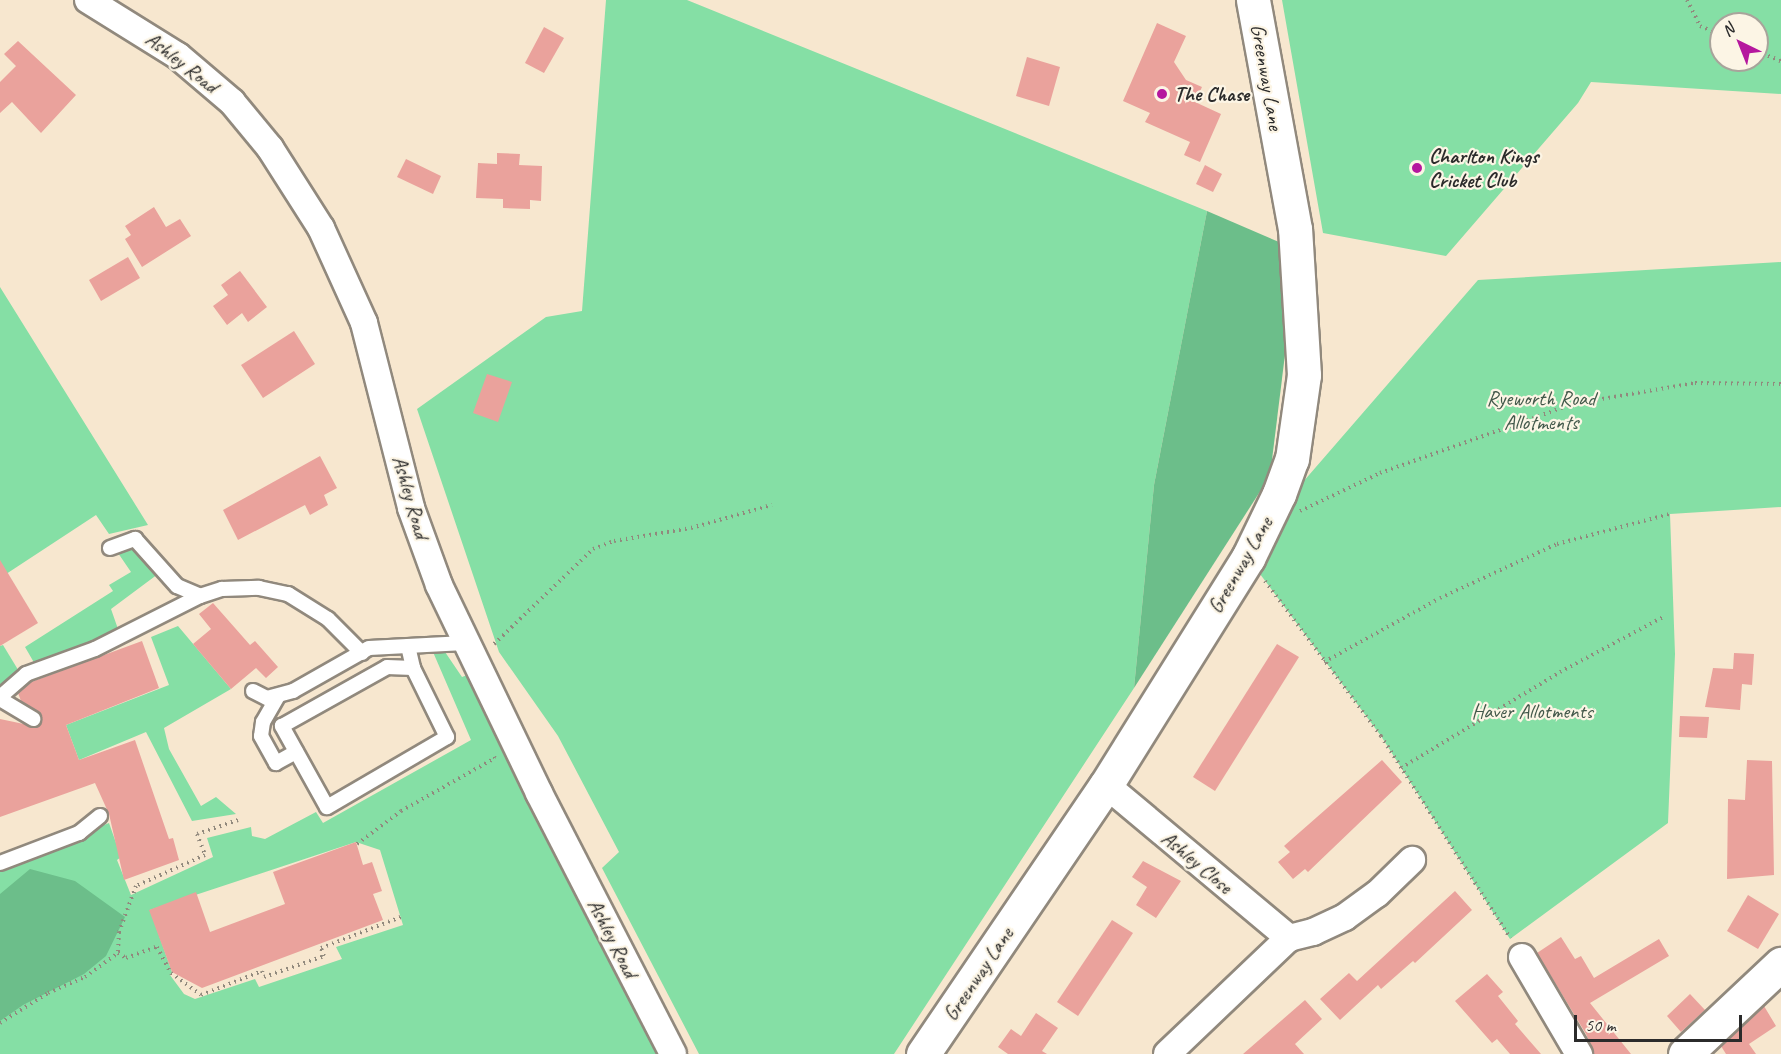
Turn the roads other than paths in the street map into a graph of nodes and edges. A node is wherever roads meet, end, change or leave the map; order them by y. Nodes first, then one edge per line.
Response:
1 (88, 0) edge
2 (1253, 0) edge
3 (110, 548) dead end
4 (200, 596) junction
5 (466, 645) junction
6 (408, 646) junction
7 (362, 653) junction
8 (413, 668) junction
9 (253, 691) dead end
10 (278, 696) junction
11 (0, 698) edge
12 (33, 719) dead end
13 (296, 752) junction
14 (1106, 785) junction
15 (100, 816) dead end
16 (1412, 861) dead end
17 (0, 863) edge
18 (1289, 938) junction
19 (1522, 957) road end
20 (1781, 964) edge
21 (673, 1054) edge
22 (924, 1054) edge
23 (1167, 1054) edge
24 (1579, 1054) edge
25 (1685, 1054) edge

1 - 5 street, Ashley Road
2 - 14 street, Greenway Lane
3 - 4 lane
4 - 7 lane
4 - 11 lane
5 - 6 lane
5 - 21 street, Ashley Road
6 - 7 lane
6 - 8 lane
7 - 10 lane
8 - 13 lane
8 - 13 lane
9 - 10 lane
10 - 13 lane
11 - 12 lane
14 - 18 street, Ashley Close
14 - 22 street, Greenway Lane
15 - 17 lane
16 - 18 street
18 - 23 street
19 - 24 street
20 - 25 street

